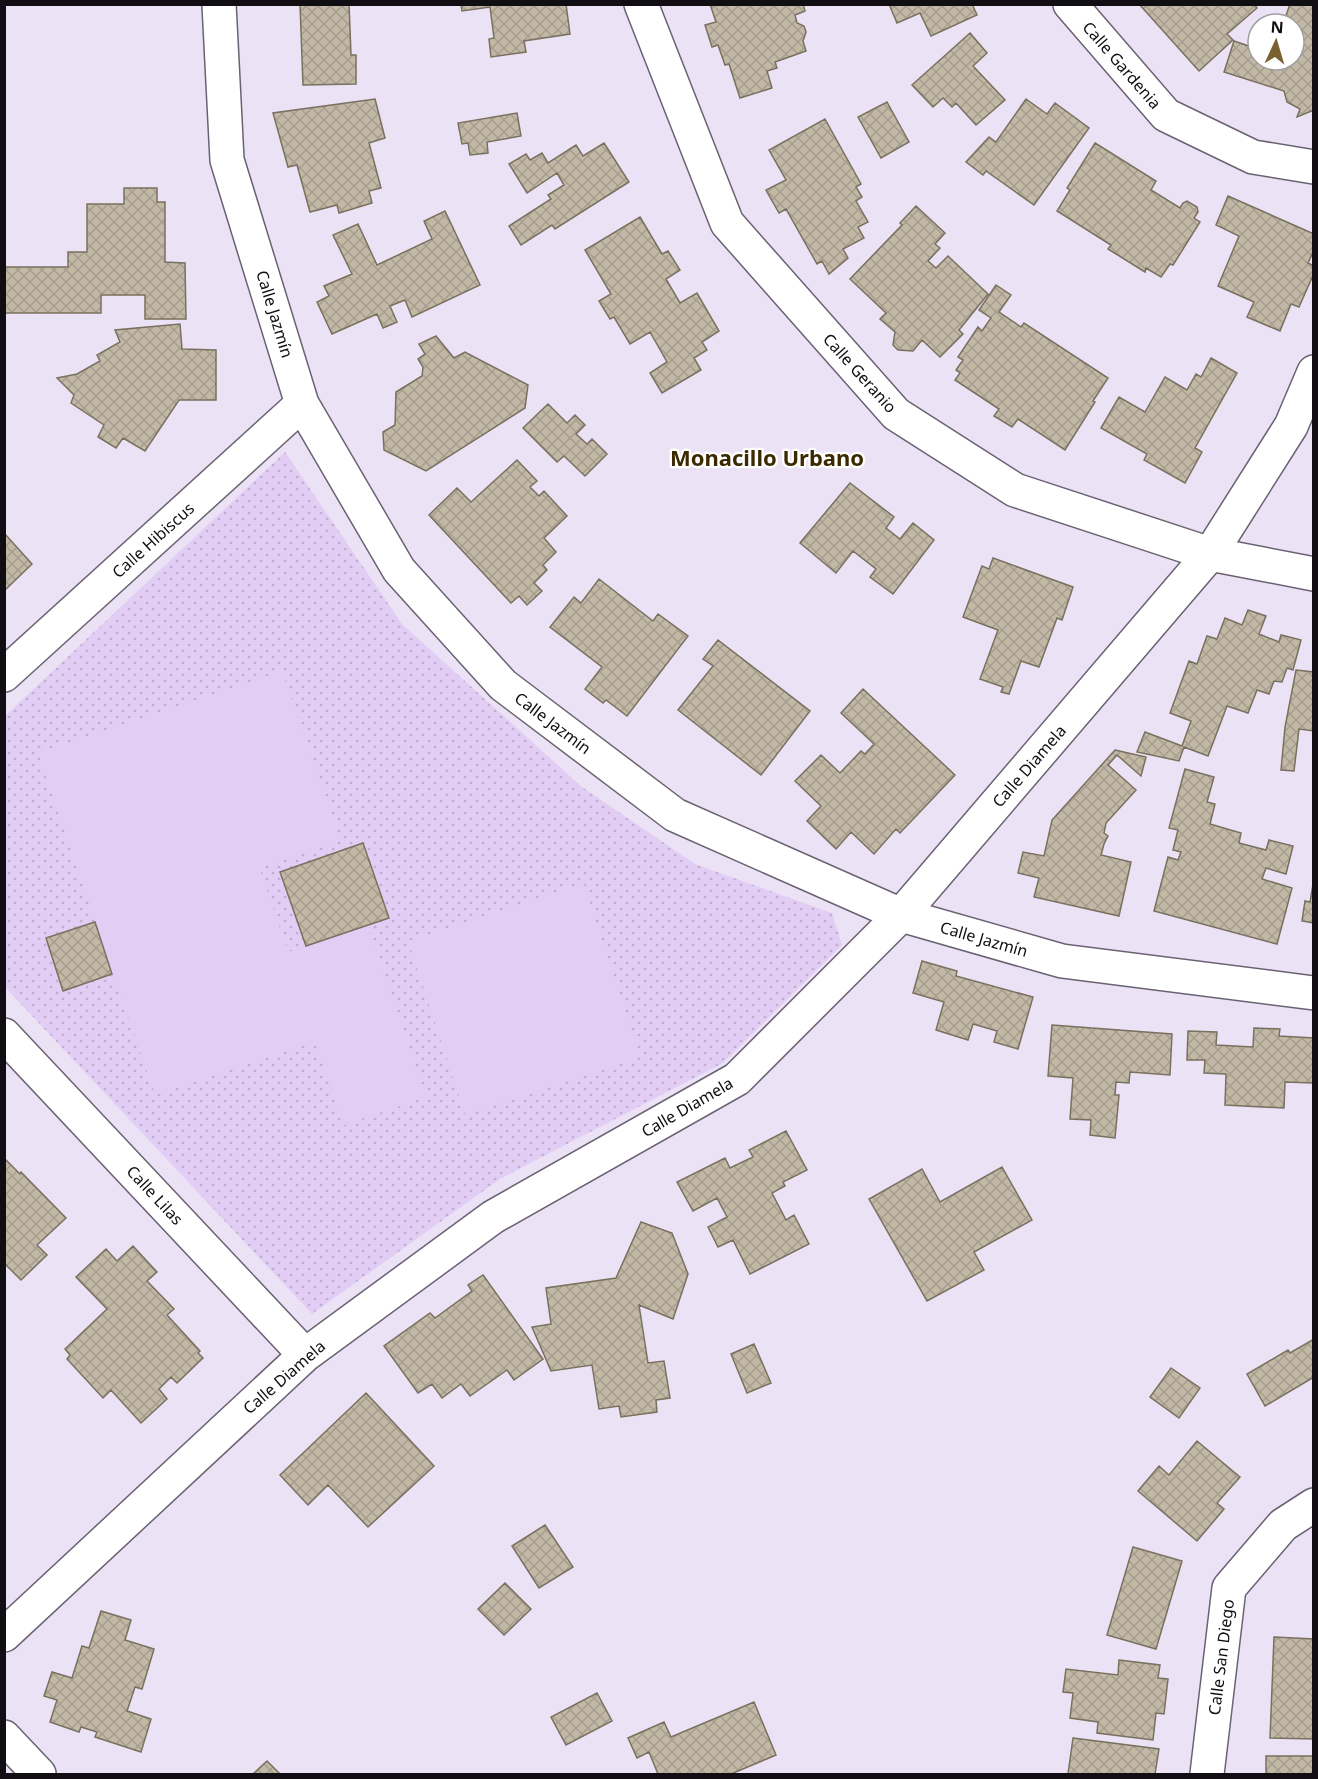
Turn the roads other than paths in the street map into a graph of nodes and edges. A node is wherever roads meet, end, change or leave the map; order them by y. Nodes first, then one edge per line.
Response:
1 (219, 4) edge
2 (641, 4) edge
3 (1070, 4) edge
4 (1314, 167) edge
5 (1314, 372) edge
6 (302, 404) junction
7 (1210, 554) junction
8 (1314, 574) edge
9 (4, 675) edge
10 (902, 915) junction
11 (1314, 993) edge
12 (4, 1035) edge
13 (305, 1355) junction
14 (1314, 1505) edge
15 (4, 1635) edge
16 (4, 1737) edge
17 (39, 1774) edge
18 (1207, 1774) edge

1 - 6 street, Calle Jazmín
2 - 7 street, Calle Geranio
3 - 4 street, Calle Gardenia
5 - 7 street, Calle Diamela
6 - 9 street, Calle Hibiscus
6 - 10 street, Calle Jazmín
7 - 8 street, Calle Geranio
7 - 10 street, Calle Diamela
10 - 11 street, Calle Jazmín
10 - 13 street, Calle Diamela
12 - 13 street, Calle Lilas
13 - 15 street, Calle Diamela
14 - 18 street, Calle San Diego
16 - 17 street

